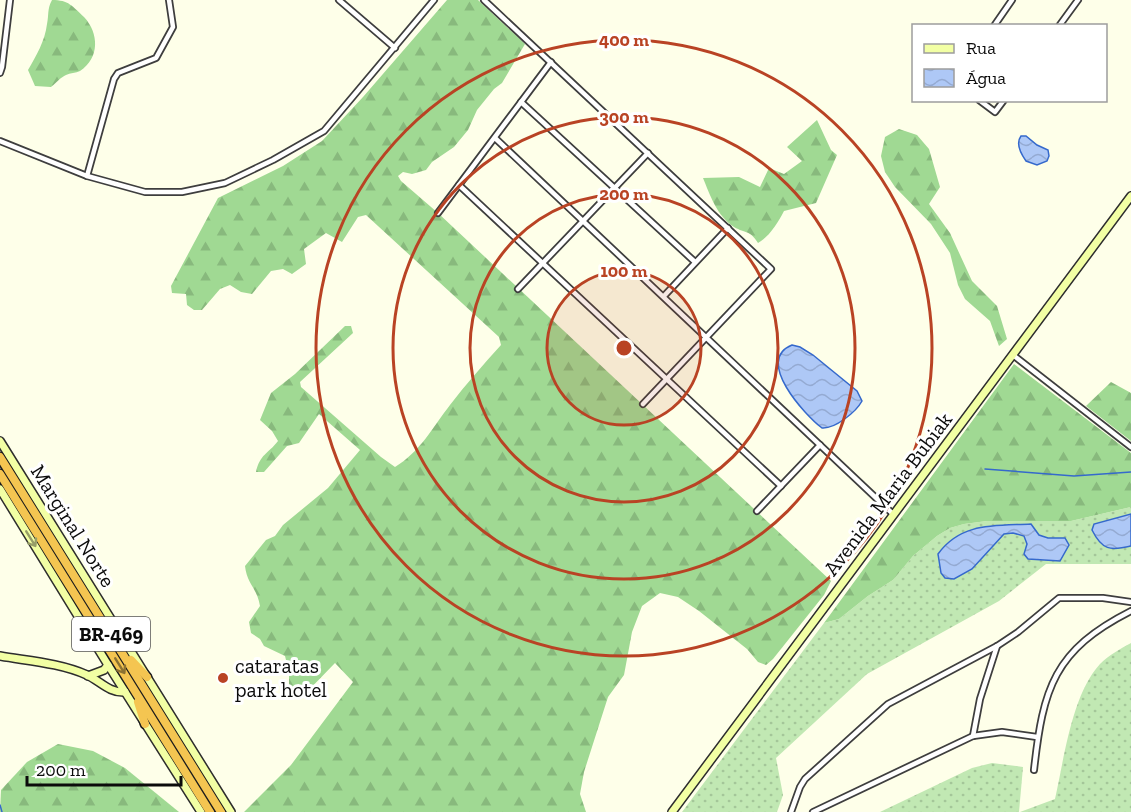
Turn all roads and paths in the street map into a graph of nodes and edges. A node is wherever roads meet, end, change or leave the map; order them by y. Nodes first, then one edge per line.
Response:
1 (10, 0) edge
2 (169, 0) edge
3 (339, 0) edge
4 (434, 0) edge
5 (484, 0) edge
6 (1012, 0) edge
7 (1078, 0) edge
8 (995, 24) edge
9 (1060, 24) edge
10 (395, 48) junction
11 (551, 62) junction
12 (0, 73) edge
13 (521, 102) junction
14 (982, 102) edge
15 (1002, 102) edge
16 (495, 138) junction
17 (0, 141) edge
18 (648, 153) junction
19 (87, 176) junction
20 (459, 185) junction
21 (614, 188) junction
22 (1131, 196) edge
23 (438, 213) dead end
24 (584, 220) junction
25 (728, 228) junction
26 (695, 262) junction
27 (542, 263) junction
28 (518, 289) dead end
29 (664, 296) junction
30 (706, 337) junction
31 (1013, 355) junction
32 (667, 379) junction
33 (643, 404) dead end
34 (0, 441) edge
35 (820, 445) junction
36 (1131, 447) edge
37 (0, 457) edge
38 (0, 474) edge
39 (781, 486) junction
40 (0, 489) edge
41 (757, 511) dead end
42 (893, 514) junction
43 (1131, 602) edge
44 (1131, 610) edge
45 (997, 646) junction
46 (120, 649) junction
47 (0, 656) edge
48 (108, 665) junction
49 (88, 676) junction
50 (147, 677) junction
51 (129, 690) junction
52 (145, 724) joint
53 (973, 736) junction
54 (1037, 737) junction
55 (1034, 770) dead end
56 (201, 812) edge
57 (210, 812) edge
58 (221, 812) edge
59 (231, 812) edge
60 (672, 812) edge
61 (791, 812) edge
62 (813, 812) edge

1 - 12 street
2 - 19 street
3 - 10 street
4 - 10 street
5 - 11 street
6 - 8 street
7 - 9 street
10 - 19 street
11 - 13 street
11 - 18 street
13 - 16 street
13 - 21 street
14 - 15 street
16 - 20 street
16 - 24 street
17 - 19 street
18 - 21 street
18 - 25 street
20 - 23 street
20 - 27 street
21 - 24 street
21 - 26 street
22 - 31 street, Avenida Maria Bubiak
24 - 27 street
24 - 29 street
25 - 26 street
25 - 30 street
26 - 29 street
27 - 28 street
27 - 32 street
29 - 30 street
30 - 32 street
30 - 35 street
31 - 36 street
31 - 42 street, Avenida Maria Bubiak
32 - 33 street
32 - 39 street
34 - 50 street, Marginal Norte
35 - 39 street
35 - 42 street
37 - 46 highway, BR-469
38 -> 51 highway, BR-469
39 - 41 street
40 -> 48 street, BR-469
42 - 60 street, Avenida Maria Bubiak
43 - 45 street
44 - 54 street
45 - 53 street
45 - 61 street
46 - 50 highway
46 - 58 highway, BR-469
47 - 49 street
48 - 49 street
48 - 51 street, BR-469
49 - 51 street
50 - 59 street, Marginal Norte
51 - 52 highway
51 - 57 highway, BR-469
52 - 56 street
53 - 54 street
53 - 62 street
54 - 55 street

